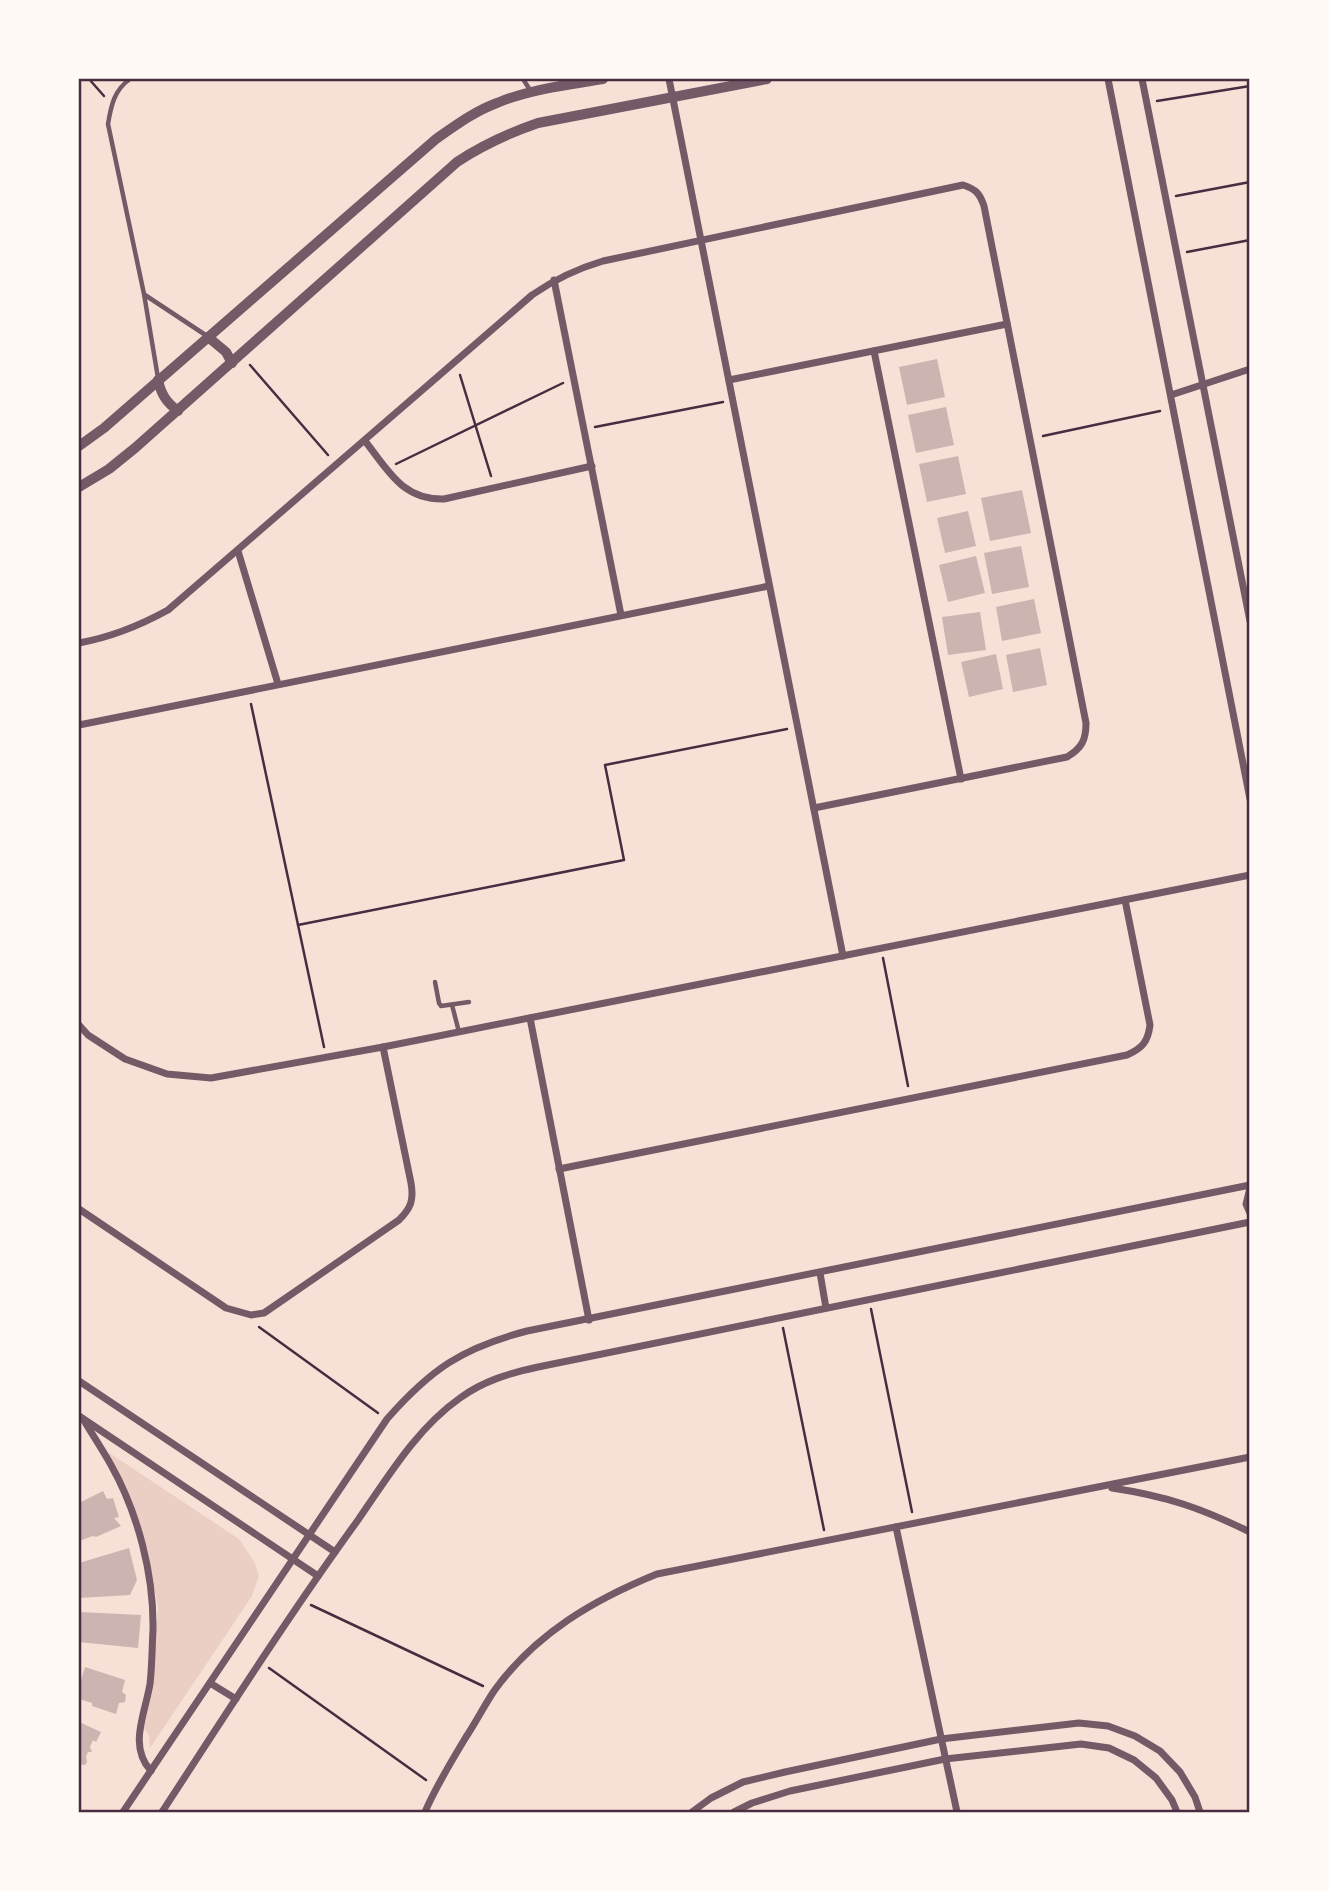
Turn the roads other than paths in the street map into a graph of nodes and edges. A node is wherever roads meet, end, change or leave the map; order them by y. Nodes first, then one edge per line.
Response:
1 (130, 79) edge
2 (523, 79) edge
3 (603, 79) edge
4 (669, 79) edge
5 (767, 79) edge
6 (1108, 79) edge
7 (1142, 79) edge
8 (530, 92) junction
9 (673, 97) junction
10 (702, 241) junction
11 (554, 280) junction
12 (144, 294) junction
13 (1007, 324) junction
14 (208, 337) junction
15 (874, 351) junction
16 (236, 359) junction
17 (1250, 369) edge
18 (159, 380) junction
19 (729, 380) junction
20 (1203, 385) junction
21 (1171, 395) junction
22 (178, 411) junction
23 (365, 440) junction
24 (79, 446) edge
25 (592, 466) junction
26 (79, 487) edge
27 (238, 551) junction
28 (769, 586) junction
29 (621, 615) junction
30 (1250, 621) edge
31 (79, 643) edge
32 (278, 684) junction
33 (79, 724) edge
34 (961, 779) junction
35 (1250, 799) edge
36 (814, 808) junction
37 (1250, 875) edge
38 (1125, 900) junction
39 (843, 956) junction
40 (435, 982) dead end
41 (469, 1002) dead end
42 (452, 1005) junction
43 (530, 1018) junction
44 (79, 1025) edge
45 (459, 1032) junction
46 (383, 1047) junction
47 (559, 1169) junction
48 (1250, 1187) edge
49 (79, 1209) edge
50 (1250, 1213) edge
51 (1250, 1222) edge
52 (820, 1273) junction
53 (826, 1308) junction
54 (589, 1320) junction
55 (79, 1381) edge
56 (81, 1418) edge
57 (1250, 1457) edge
58 (1104, 1487) junction
59 (896, 1527) junction
60 (1250, 1532) edge
61 (310, 1534) junction
62 (335, 1552) junction
63 (293, 1559) junction
64 (318, 1576) junction
65 (210, 1683) junction
66 (236, 1699) junction
67 (941, 1739) junction
68 (945, 1759) junction
69 (151, 1770) junction
70 (169, 1802) junction
71 (123, 1812) edge
72 (162, 1812) edge
73 (169, 1812) edge
74 (425, 1812) edge
75 (692, 1812) edge
76 (734, 1812) edge
77 (957, 1812) edge
78 (1177, 1812) edge
79 (1200, 1812) edge

1 - 12 lane
2 - 8 lane
3 - 8 street
4 - 9 street
5 - 9 street
6 - 21 street
7 - 20 street
8 - 14 street
9 - 10 street
9 - 16 street
10 - 11 street
10 - 13 street
10 - 19 street
11 - 23 street
11 - 25 street
12 - 14 lane
12 - 18 lane
13 - 15 street
13 - 34 street
14 - 16 street
14 - 18 street
15 - 19 street
15 - 34 street
16 - 22 street
17 - 20 street
18 - 22 street
18 - 24 street
19 - 28 street
20 - 21 street
20 - 30 street
21 - 35 street
22 - 26 street
23 - 25 street
23 - 27 street
25 - 29 street
27 - 31 street
27 - 32 street
28 - 29 street
28 - 36 street
29 - 32 street
32 - 33 street
34 - 36 street
36 - 39 street
37 - 38 street
38 - 39 street
38 - 47 street
39 - 43 street
40 - 42 lane
41 - 42 lane
42 - 45 lane
43 - 45 street
43 - 47 street
44 - 46 street
45 - 46 street
46 - 49 street
47 - 54 street
48 - 50 street
48 - 52 street
51 - 53 street
52 - 53 street
52 - 54 street
53 - 62 street
54 - 61 street
55 - 61 street
56 - 63 street
56 - 69 street
57 - 58 street
58 - 59 street
58 - 60 street
59 - 67 street
59 - 74 street
61 - 62 street
61 - 63 street
62 - 64 street
63 - 64 street
63 - 65 street
64 - 66 street
65 - 66 street
65 - 69 street
66 - 70 street
67 - 68 street
67 - 75 street
67 - 79 street
68 - 76 street
68 - 77 street
68 - 78 street
69 - 71 street
70 - 72 street
70 - 73 street

